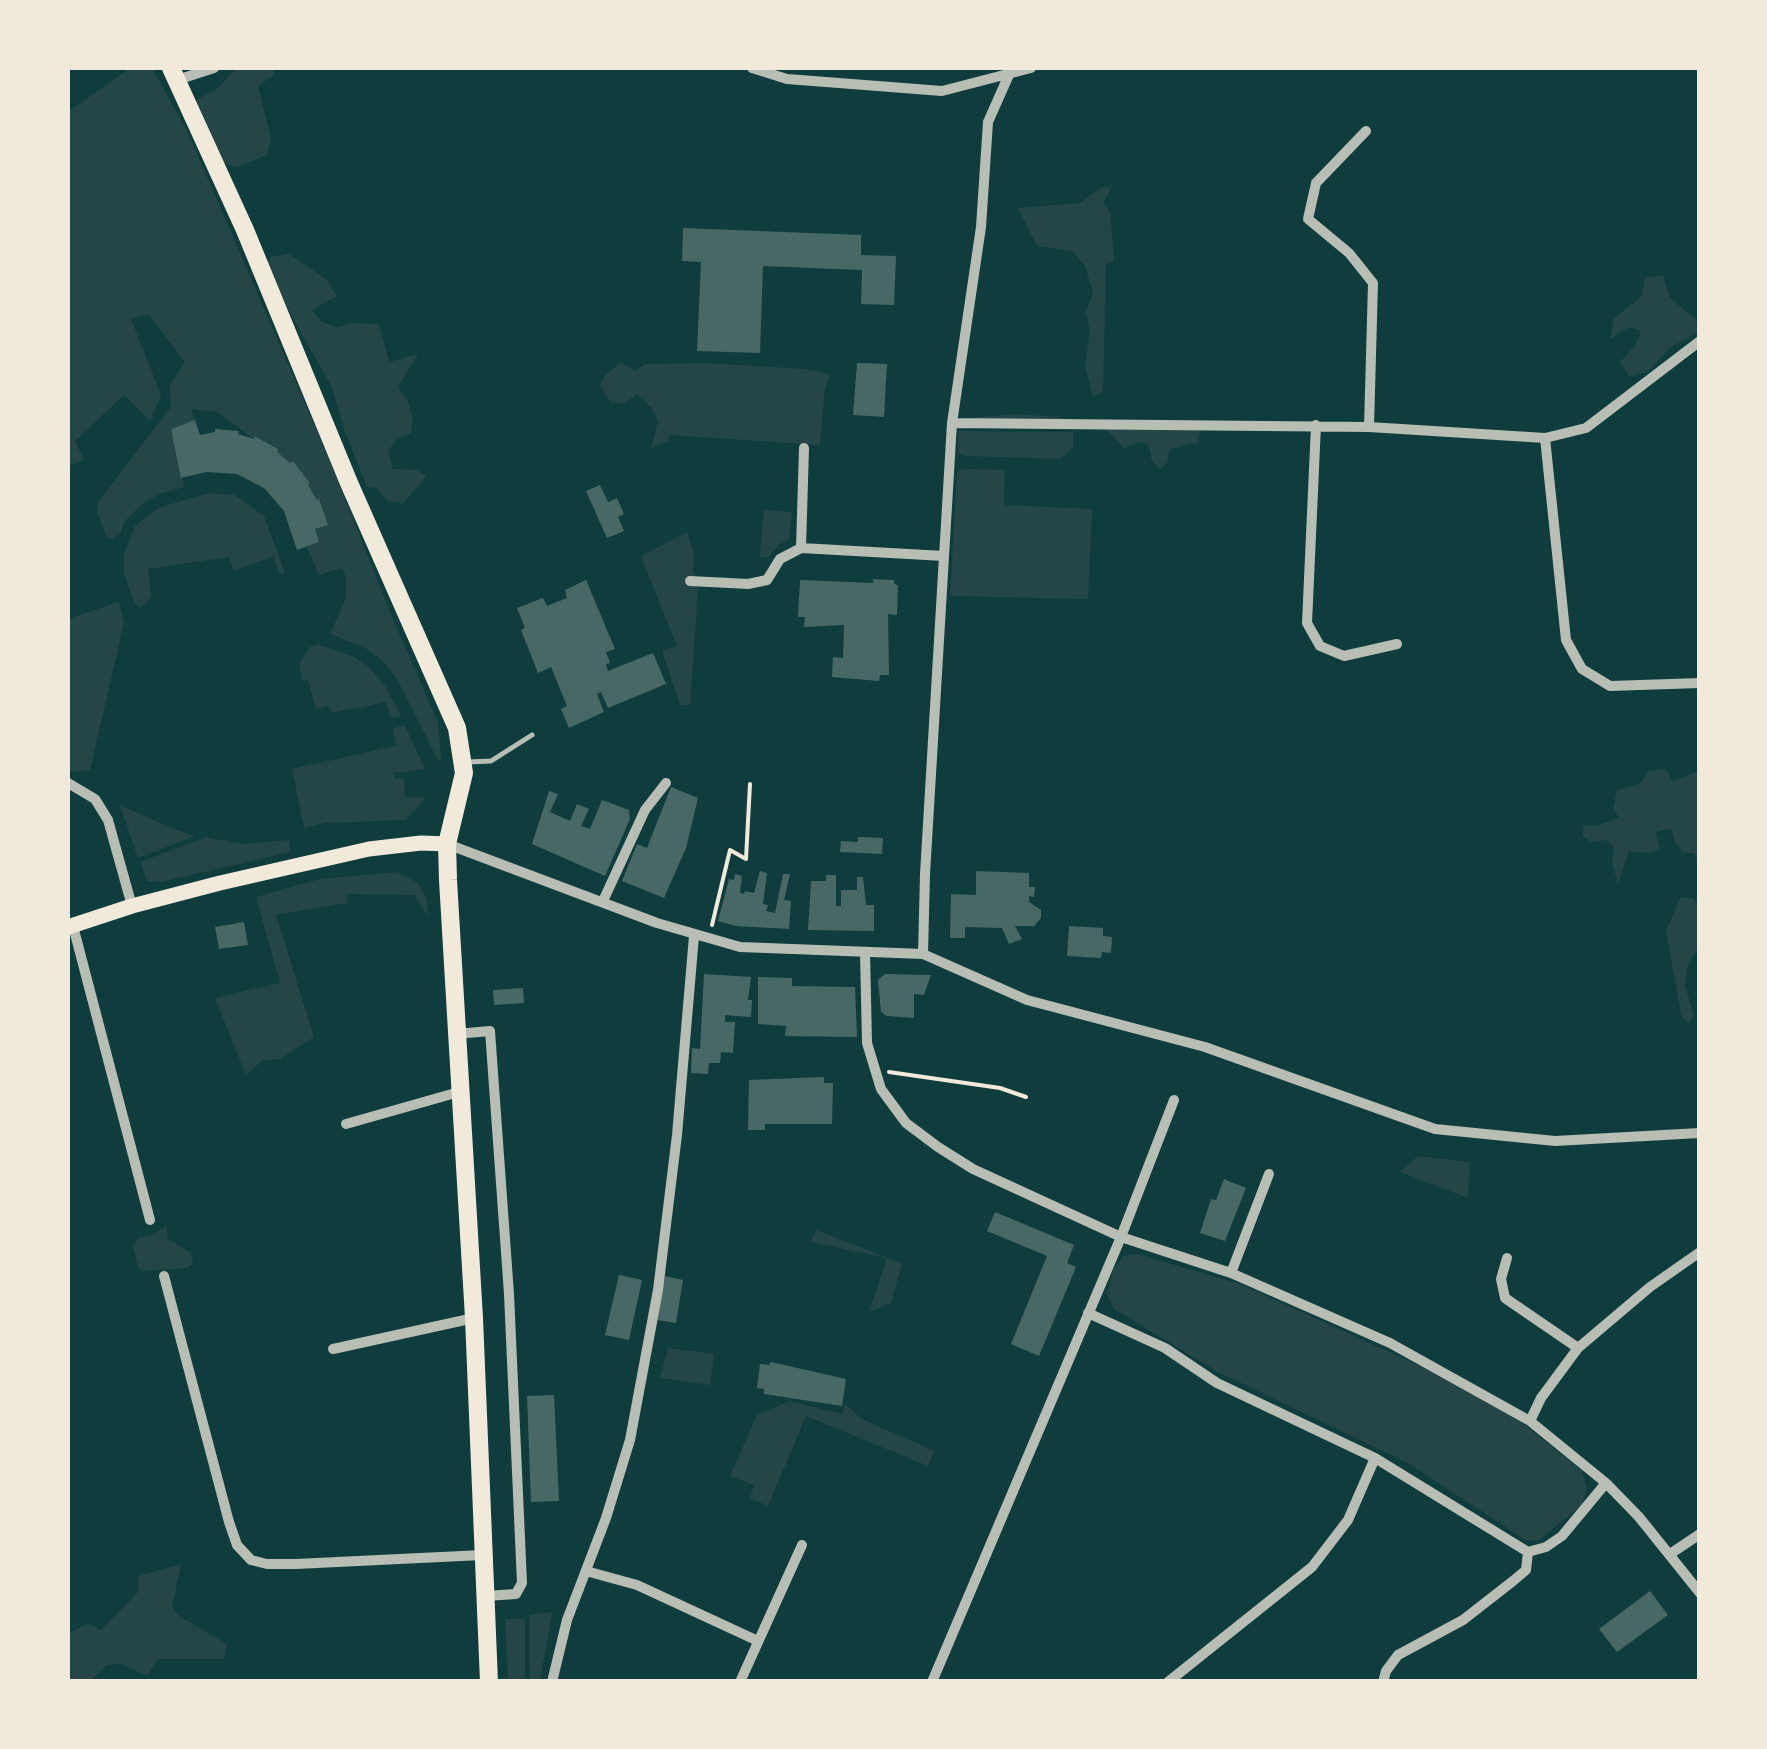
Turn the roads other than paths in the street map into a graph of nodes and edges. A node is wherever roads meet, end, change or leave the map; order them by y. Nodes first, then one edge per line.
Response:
1 (214, 68) edge
2 (752, 68) edge
3 (1031, 68) edge
4 (1011, 71) edge
5 (174, 74) edge
6 (1366, 131) dead end
7 (1700, 341) edge
8 (952, 423) junction
9 (1316, 426) junction
10 (1369, 427) junction
11 (1545, 438) junction
12 (804, 448) dead end
13 (801, 548) junction
14 (944, 556) junction
15 (690, 581) dead end
16 (1397, 644) dead end
17 (1700, 683) edge
18 (532, 735) dead end
19 (464, 762) junction
20 (666, 782) dead end
21 (68, 783) edge
22 (447, 844) junction
23 (603, 902) junction
24 (132, 906) junction
25 (70, 926) edge
26 (694, 936) junction
27 (865, 952) junction
28 (924, 954) junction
29 (455, 1034) junction
30 (459, 1092) junction
31 (1174, 1100) dead end
32 (346, 1124) dead end
33 (1700, 1133) edge
34 (1269, 1174) dead end
35 (150, 1220) dead end
36 (1121, 1237) junction
37 (1700, 1252) edge
38 (1507, 1258) dead end
39 (1231, 1273) junction
40 (164, 1276) dead end
41 (1088, 1313) junction
42 (474, 1318) junction
43 (1578, 1348) junction
44 (333, 1349) dead end
45 (1530, 1421) junction
46 (1375, 1458) junction
47 (1606, 1483) junction
48 (1700, 1534) edge
49 (802, 1545) dead end
50 (1528, 1552) junction
51 (1670, 1554) junction
52 (482, 1556) junction
53 (586, 1571) junction
54 (1700, 1594) edge
55 (486, 1596) junction
56 (758, 1642) junction
57 (489, 1682) edge
58 (552, 1682) edge
59 (740, 1682) edge
60 (932, 1682) edge
61 (1168, 1682) edge
62 (1383, 1682) edge

1 - 5 street
2 - 4 street
3 - 4 street
4 - 8 street
5 - 19 main road
6 - 10 street
7 - 11 street
8 - 9 street
8 - 14 street
9 - 10 street
9 - 16 street
10 - 11 street
11 - 17 street
12 - 13 street
13 - 14 street
13 - 15 street
14 - 28 street
18 - 19 lane
19 - 22 main road
20 - 23 street
21 - 24 street
22 - 23 street
22 - 24 main road
22 - 29 main road
23 - 26 street
24 - 25 main road
25 - 35 street
26 - 27 street
26 - 53 street
27 - 28 street
27 - 36 street
28 - 33 street
29 - 30 main road
29 - 55 street
30 - 32 street
30 - 42 main road
31 - 36 street
34 - 39 street
36 - 39 street
36 - 41 street
37 - 43 street
38 - 43 street
39 - 45 street
40 - 52 street
41 - 46 street
41 - 60 street
42 - 44 street
42 - 52 main road
43 - 45 street
45 - 47 street
46 - 50 street
46 - 61 street
47 - 50 street
47 - 51 street
48 - 51 street
49 - 56 street
50 - 62 street
51 - 54 street
52 - 55 main road
53 - 56 street
53 - 58 street
55 - 57 main road
56 - 59 street

